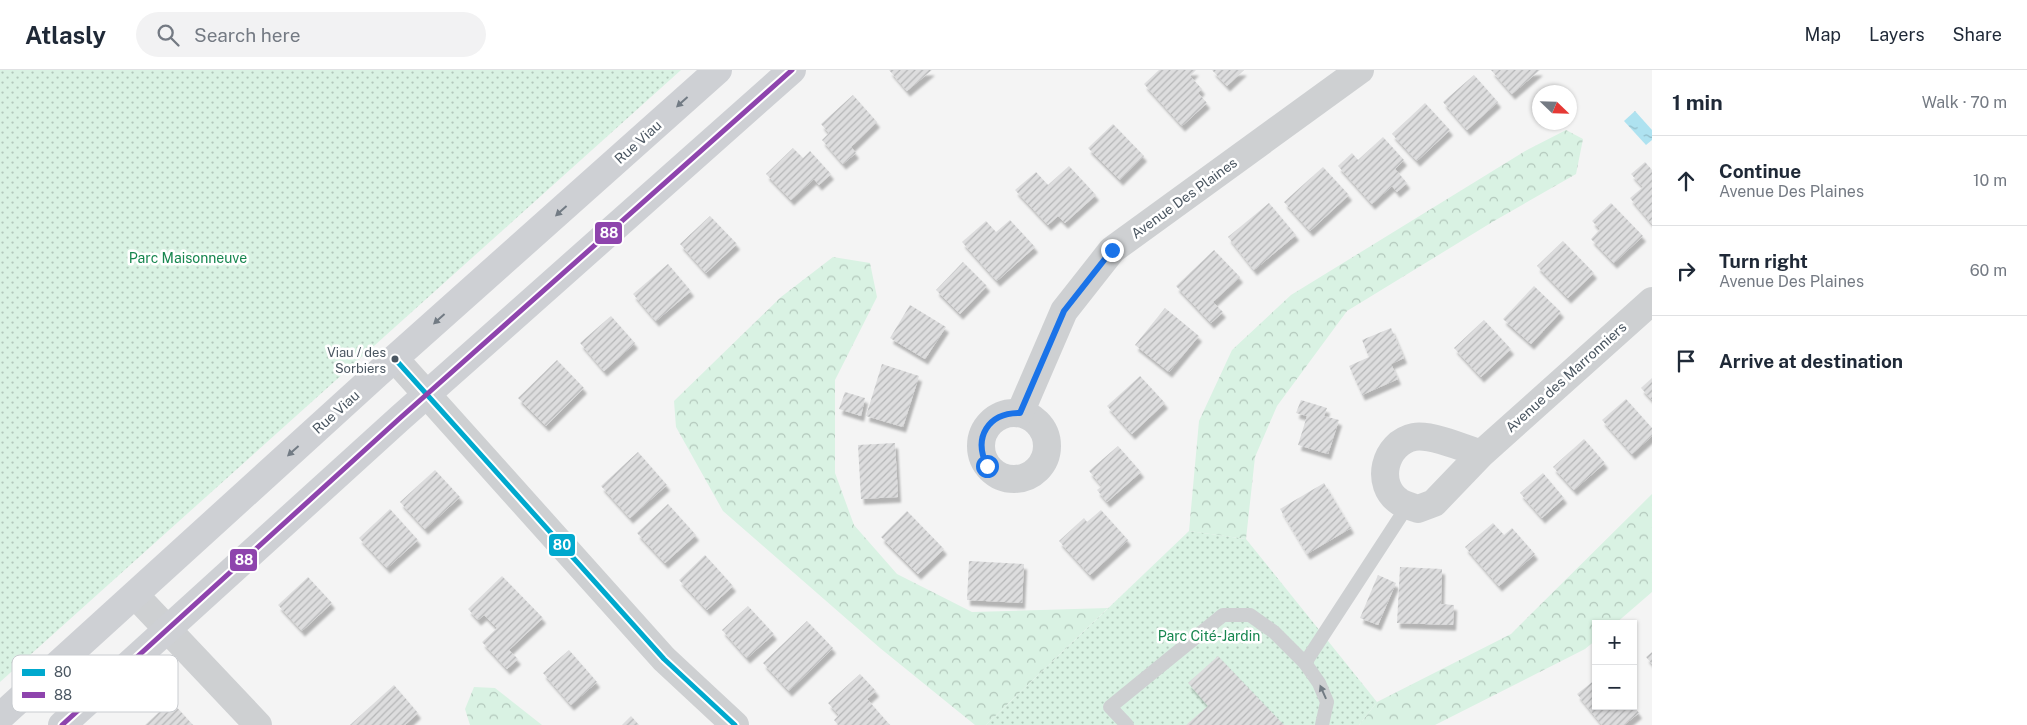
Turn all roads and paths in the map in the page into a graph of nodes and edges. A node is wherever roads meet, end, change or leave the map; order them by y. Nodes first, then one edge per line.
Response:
1 (718, 70) edge
2 (792, 70) edge
3 (1360, 70) edge
4 (1652, 301) edge
5 (395, 359) junction
6 (426, 395) junction
7 (1020, 413) dead end
8 (1481, 454) junction
9 (1408, 505) junction
10 (135, 595) junction
11 (168, 629) junction
12 (69, 655) edge
13 (139, 655) edge
14 (1305, 663) junction
15 (12, 706) edge
16 (76, 712) edge
17 (0, 717) edge
18 (62, 725) edge
19 (258, 725) edge
20 (735, 725) edge
21 (1127, 725) edge
22 (1322, 725) edge

1 -> 5 main road, Rue Viau
2 - 6 main road
3 - 7 street, Avenue Des Plaines
4 - 8 street, Avenue des Marronniers
5 - 6 street
5 -> 10 main road, Rue Viau
6 - 11 main road
6 - 20 street
8 - 9 street, Avenue des Marronniers
8 - 9 street
9 - 14 lane
10 - 11 street
10 - 12 main road, Rue Viau
11 - 13 main road
11 - 19 street
14 - 21 lane
22 -> 14 lane
15 - 17 main road, Rue Viau
16 - 18 main road

